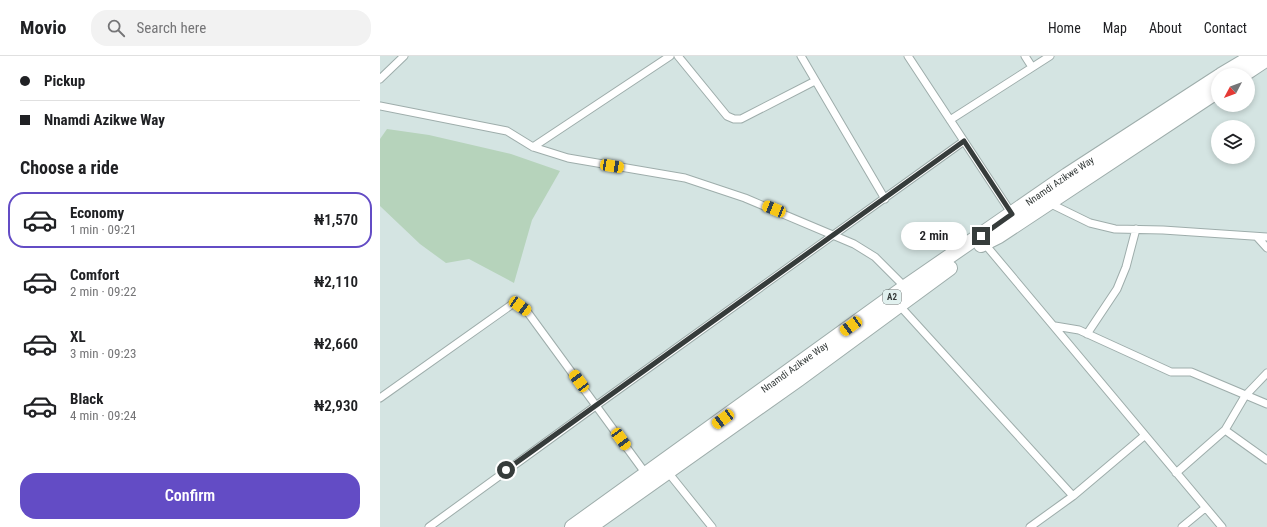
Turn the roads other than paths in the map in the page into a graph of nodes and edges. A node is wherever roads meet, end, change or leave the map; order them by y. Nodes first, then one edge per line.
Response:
1 (404, 56) edge
2 (670, 56) edge
3 (678, 56) edge
4 (801, 56) edge
5 (908, 56) edge
6 (1025, 56) edge
7 (1050, 56) edge
8 (1252, 56) edge
9 (1267, 60) edge
10 (1032, 68) junction
11 (1232, 68) edge
12 (1254, 68) edge
13 (380, 79) edge
14 (815, 81) junction
15 (1211, 82) edge
16 (1211, 96) edge
17 (380, 106) edge
18 (950, 120) junction
19 (964, 141) junction
20 (533, 146) junction
21 (885, 199) junction
22 (1049, 203) junction
23 (1012, 214) junction
24 (1136, 229) junction
25 (833, 235) junction
26 (1257, 237) junction
27 (1267, 237) edge
28 (983, 242) junction
29 (1267, 248) edge
30 (905, 287) junction
31 (899, 304) junction
32 (1055, 326) junction
33 (1087, 334) junction
34 (1267, 373) edge
35 (1245, 396) junction
36 (380, 398) edge
37 (597, 404) junction
38 (1267, 404) edge
39 (1225, 430) junction
40 (1144, 436) junction
41 (1267, 460) edge
42 (667, 471) junction
43 (646, 474) junction
44 (1176, 474) junction
45 (1072, 496) junction
46 (1205, 508) junction
47 (429, 527) edge
48 (572, 527) edge
49 (590, 527) edge
50 (712, 527) edge
51 (1030, 527) edge
52 (1182, 527) edge
53 (1222, 527) edge

1 - 13 street
2 - 20 street
3 - 14 street
4 - 14 street
5 - 18 street
6 - 10 street
7 - 10 street
8 - 11 highway
9 - 12 highway
10 - 18 street
14 - 21 street
15 - 23 highway, Nnamdi Azikwe Way / A2
16 - 22 highway, Nnamdi Azikwe Way / A2
17 - 20 street
18 - 19 street
19 - 21 street
19 - 23 street
20 - 25 street
21 - 25 street
22 - 24 street
22 - 28 highway, Nnamdi Azikwe Way / A2
23 - 30 highway, Nnamdi Azikwe Way / A2
24 - 26 street
24 - 33 street
25 - 30 street
25 - 37 street
26 - 27 street
26 - 29 street
28 - 31 highway, Nnamdi Azikwe Way / A2
28 - 32 street
30 - 43 highway, Nnamdi Azikwe Way / A2
31 - 42 highway, Nnamdi Azikwe Way / A2
31 - 45 street
32 - 33 street
32 - 40 street
33 - 35 street
34 - 35 street
35 - 38 street
35 - 39 street
36 - 37 street
37 - 43 street
37 - 47 street
39 - 41 street
39 - 44 street
40 - 44 street
40 - 45 street
42 - 49 highway, Nnamdi Azikwe Way / A2
42 - 50 street
43 - 48 highway, Nnamdi Azikwe Way / A2
44 - 46 street
45 - 51 street
46 - 52 street
46 - 53 street

